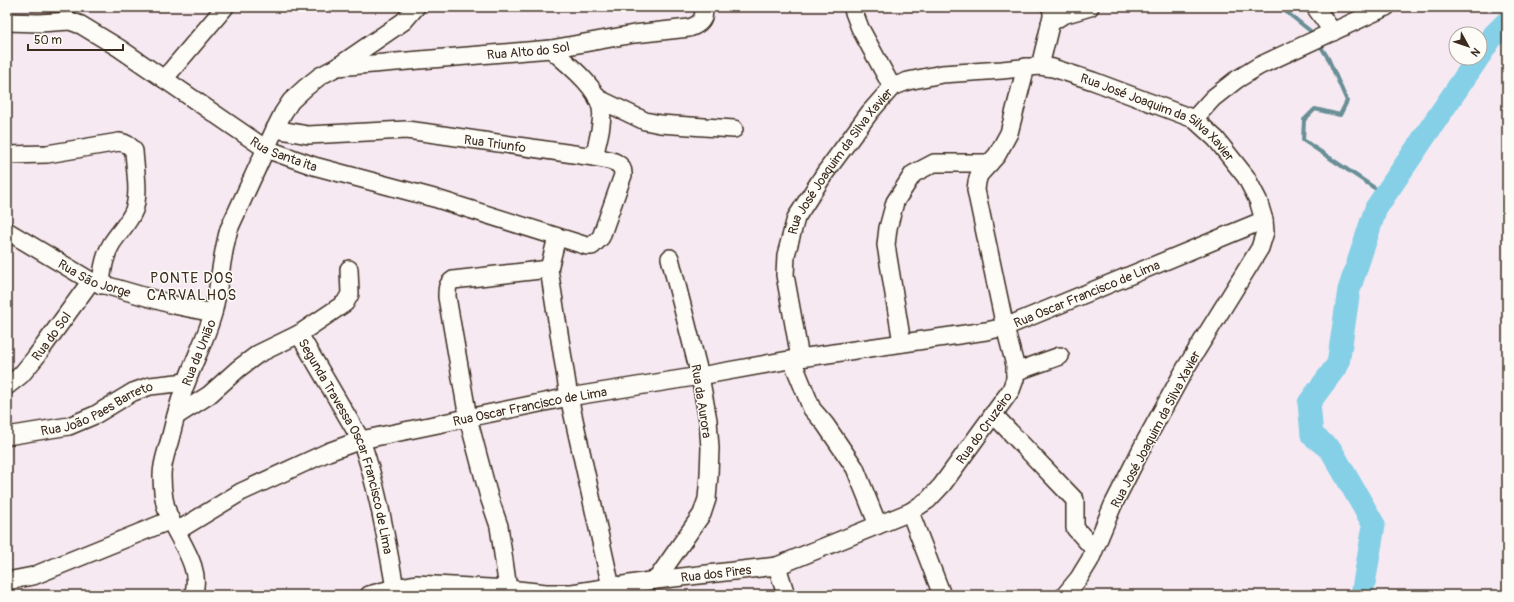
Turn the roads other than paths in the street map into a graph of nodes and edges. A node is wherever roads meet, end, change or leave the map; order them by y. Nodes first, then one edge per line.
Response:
1 (225, 7) edge
2 (416, 7) edge
3 (703, 7) edge
4 (852, 7) edge
5 (1090, 7) edge
6 (1315, 7) edge
7 (1386, 7) edge
8 (1050, 15) edge
9 (7, 22) edge
10 (1329, 34) junction
11 (551, 49) junction
12 (337, 67) junction
13 (1033, 67) junction
14 (164, 79) junction
15 (892, 87) junction
16 (598, 98) junction
17 (1194, 119) junction
18 (275, 129) junction
19 (734, 129) dead end
20 (266, 149) junction
21 (7, 155) edge
22 (594, 157) junction
23 (990, 164) junction
24 (1264, 220) junction
25 (7, 231) edge
26 (557, 237) junction
27 (587, 246) joint
28 (670, 258) dead end
29 (350, 268) dead end
30 (549, 269) junction
31 (96, 283) junction
32 (212, 313) junction
33 (1004, 327) junction
34 (299, 334) junction
35 (902, 343) junction
36 (1060, 356) dead end
37 (796, 359) junction
38 (1015, 372) junction
39 (700, 376) junction
40 (186, 382) junction
41 (7, 386) edge
42 (569, 397) junction
43 (994, 414) junction
44 (176, 416) junction
45 (468, 418) junction
46 (9, 432) edge
47 (361, 440) junction
48 (910, 512) junction
49 (174, 525) junction
50 (878, 525) junction
51 (1094, 549) junction
52 (777, 566) junction
53 (7, 581) edge
54 (611, 586) junction
55 (646, 586) edge
56 (395, 588) junction
57 (508, 589) junction
58 (454, 591) edge
59 (572, 594) edge
60 (193, 595) edge
61 (369, 595) edge
62 (786, 595) edge
63 (942, 595) edge
64 (1065, 595) edge

1 - 14 street
2 - 12 street, Rua da União
3 - 11 street, Rua Alto do Sol
4 - 15 street
5 - 8 street
6 - 10 street
7 - 10 street
8 - 13 street, Rua do Cruzeiro
9 - 14 street, Rua Santa ita
10 - 17 street
11 - 12 street, Rua Alto do Sol
11 - 16 street
12 - 18 street, Rua da União
13 - 15 street, Rua José Joaquim da Silva Xavier
13 - 17 street, Rua José Joaquim da Silva Xavier
13 - 23 street, Rua do Cruzeiro
14 - 20 street, Rua Santa ita
15 - 37 street, Rua José Joaquim da Silva Xavier
16 - 19 street
16 - 22 street
17 - 24 street, Rua José Joaquim da Silva Xavier
18 - 20 street, Rua da União
18 - 22 street, Rua Triunfo
20 - 26 street, Rua Santa ita
20 - 32 street, Rua da União
21 - 31 street
22 - 27 street, Rua Triunfo
23 - 33 street, Rua do Cruzeiro
23 - 35 street
24 - 33 street, Rua Oscar Francisco de Lima
24 - 51 street, Rua José Joaquim da Silva Xavier
25 - 31 street, Rua São Jorge
26 - 27 street, Rua Santa ita
26 - 30 street
28 - 39 street, Rua da Aurora
29 - 34 street
30 - 42 street
30 - 45 street
31 - 32 street, Rua São Jorge
31 - 41 street, Rua do Sol
32 - 40 street, Rua da União
33 - 35 street, Rua Oscar Francisco de Lima
33 - 38 street, Rua do Cruzeiro
34 - 44 street, Segunda Travessa Oscar Francisco de Lima
34 - 47 street, Segunda Travessa Oscar Francisco de Lima
35 - 37 street, Rua Oscar Francisco de Lima
36 - 38 street
37 - 39 street, Rua Oscar Francisco de Lima
37 - 50 street, Rua José Joaquim da Silva Xavier
38 - 43 street, Rua do Cruzeiro
39 - 42 street, Rua Oscar Francisco de Lima
39 - 55 street, Rua da Aurora
40 - 44 street, Rua da União
40 - 46 street, Rua João Paes Barreto
42 - 45 street, Rua Oscar Francisco de Lima
42 - 54 street
43 - 48 street, Rua do Cruzeiro
43 - 51 street
44 - 49 street, Rua da União
45 - 47 street, Rua Oscar Francisco de Lima
45 - 57 street
47 - 49 street, Rua Oscar Francisco de Lima
47 - 56 street, Segunda Travessa Oscar Francisco de Lima
48 - 50 street, Rua dos Pires
48 - 63 street
49 - 53 street, Rua Oscar Francisco de Lima
49 - 60 street, Rua da União
50 - 52 street, Rua dos Pires
51 - 64 street, Rua José Joaquim da Silva Xavier
52 - 55 street, Rua dos Pires
52 - 62 street
54 - 55 street, Rua dos Pires
54 - 59 street, Rua dos Pires
56 - 58 street, Rua dos Pires
56 - 61 street, Rua dos Pires
57 - 58 street, Rua dos Pires
57 - 59 street, Rua dos Pires

